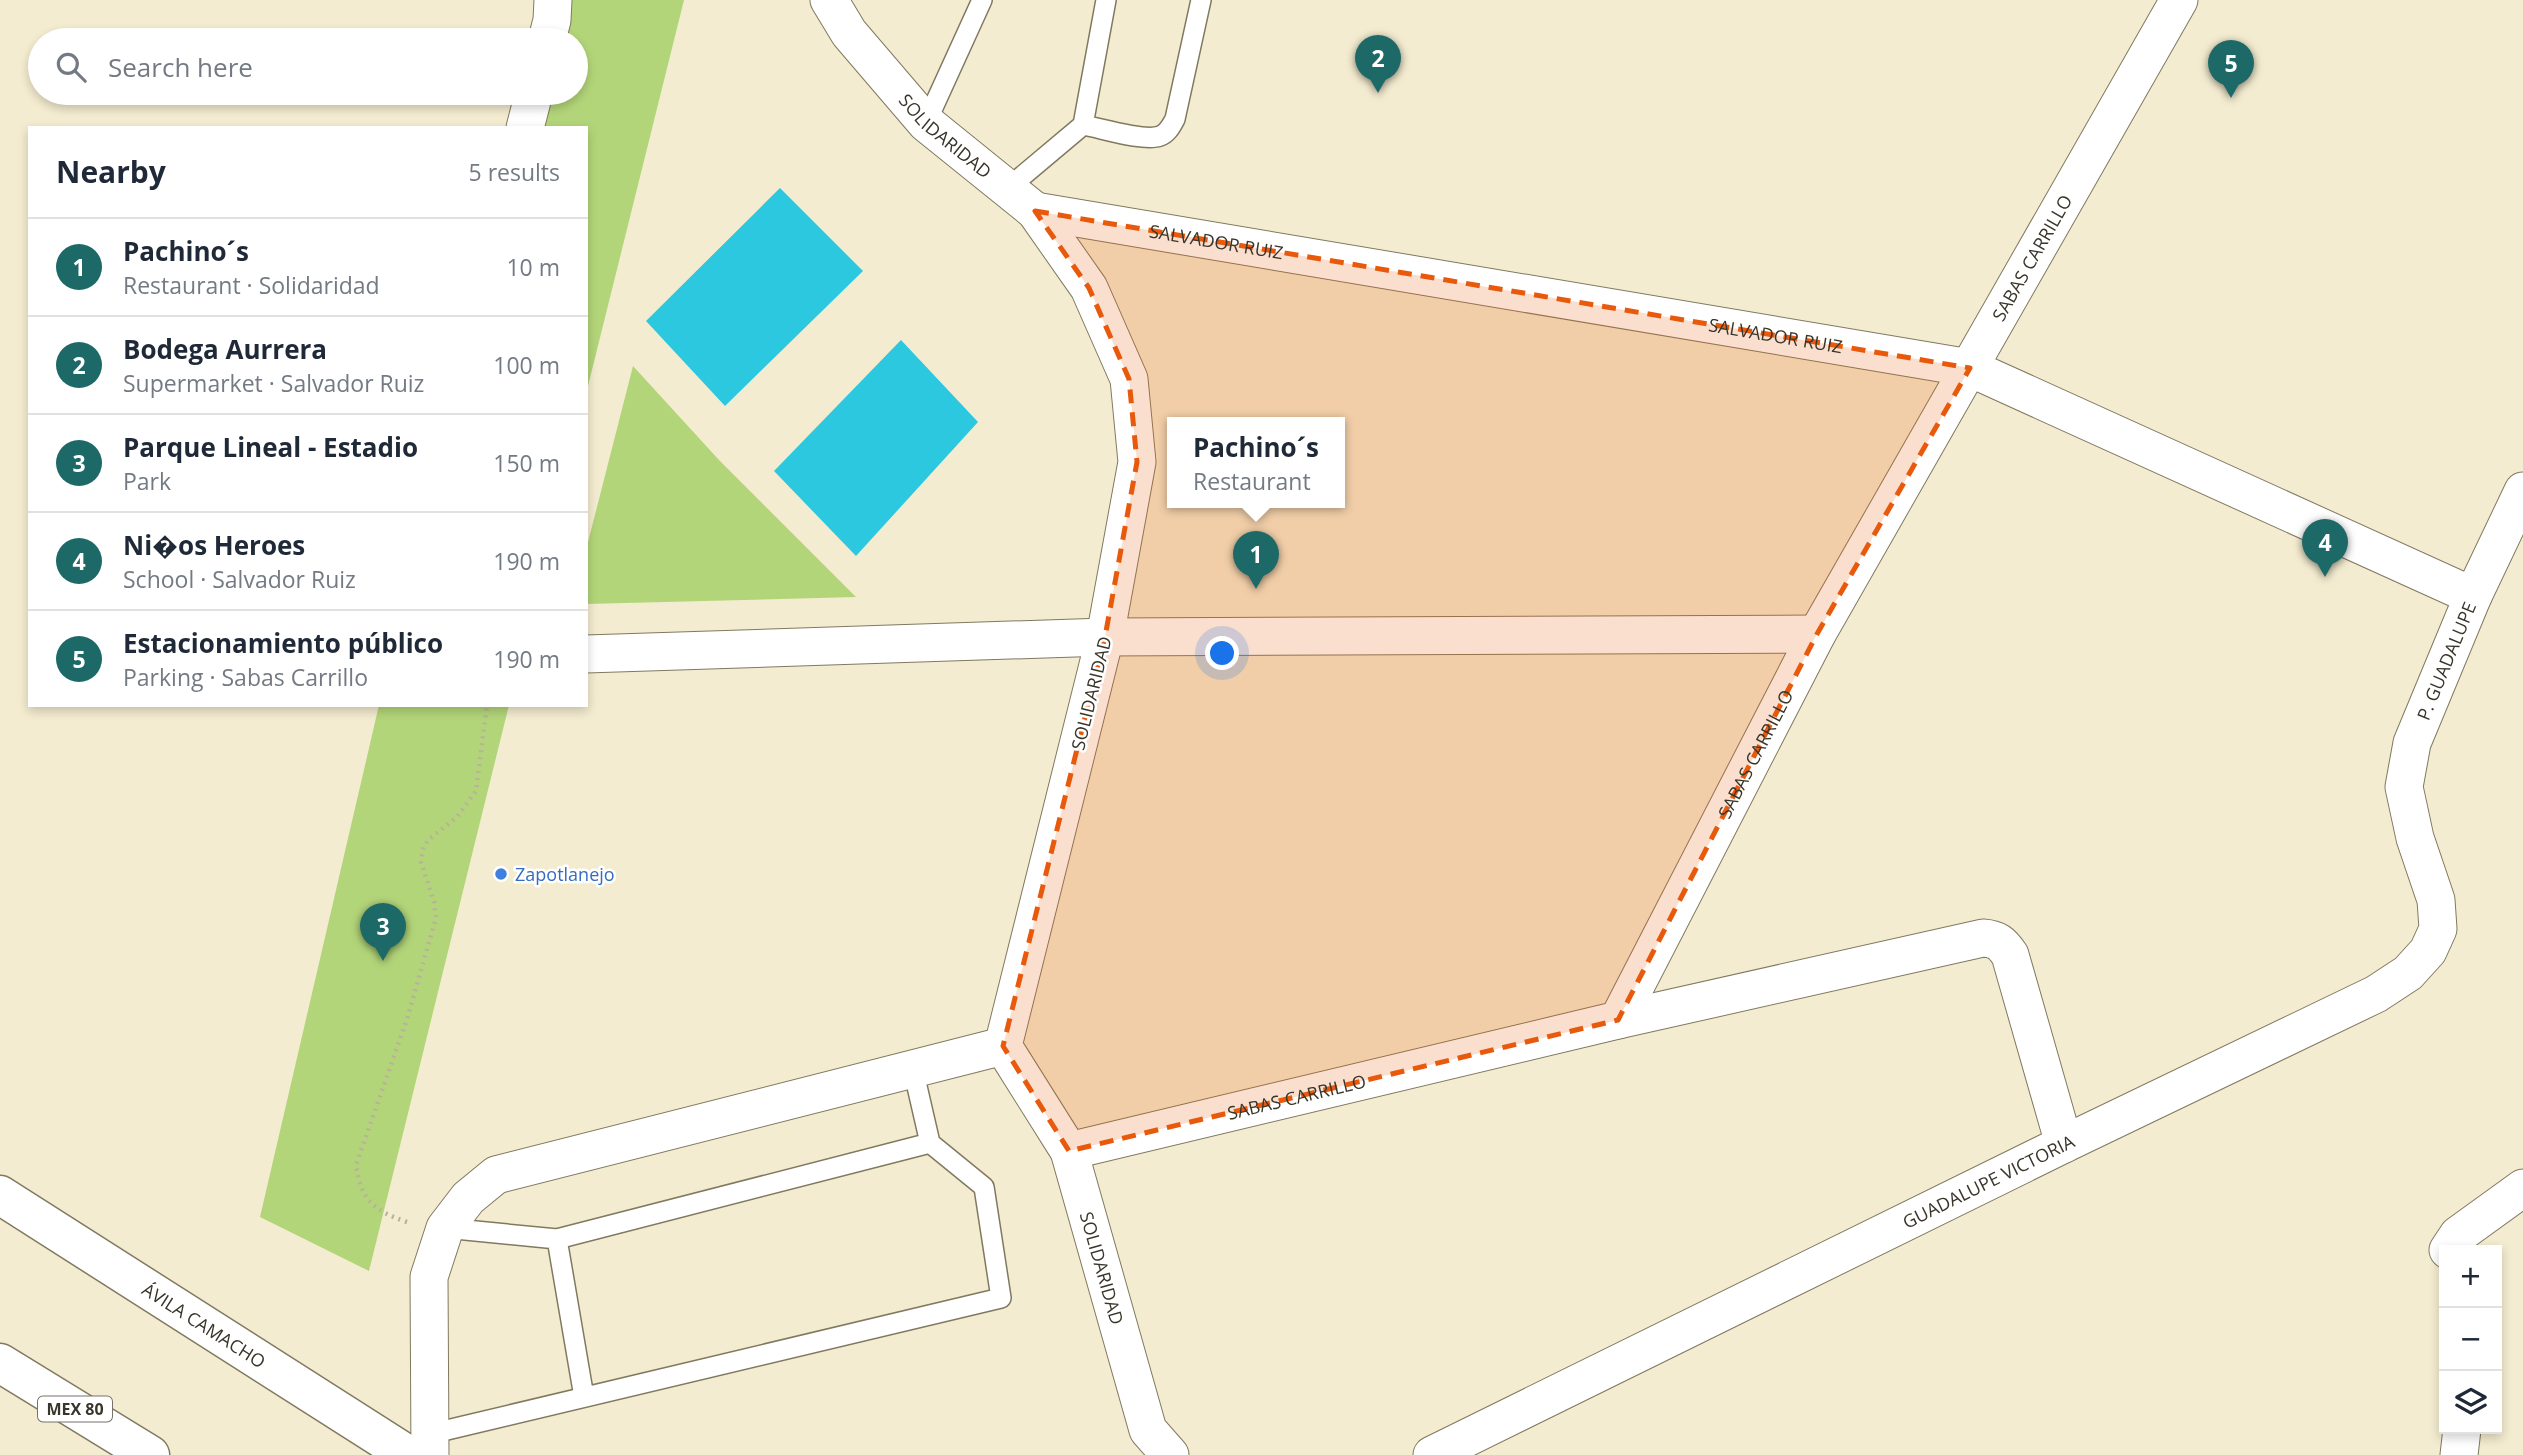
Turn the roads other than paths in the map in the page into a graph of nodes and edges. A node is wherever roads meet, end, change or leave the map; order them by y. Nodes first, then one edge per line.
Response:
1 (553, 0) edge
2 (829, 0) edge
3 (982, 0) edge
4 (1106, 0) edge
5 (1201, 0) edge
6 (2179, 0) edge
7 (550, 28) edge
8 (531, 105) edge
9 (926, 123) junction
10 (1083, 125) junction
11 (526, 126) edge
12 (1022, 199) junction
13 (1969, 368) junction
14 (2523, 491) edge
15 (2473, 596) junction
16 (1817, 634) junction
17 (1105, 637) junction
18 (588, 654) edge
19 (2415, 838) joint
20 (1618, 1020) junction
21 (1003, 1046) junction
22 (914, 1069) junction
23 (930, 1143) junction
24 (2064, 1144) junction
25 (1069, 1151) junction
26 (2523, 1188) edge
27 (0, 1195) edge
28 (445, 1228) junction
29 (557, 1240) junction
30 (2451, 1245) edge
31 (0, 1363) edge
32 (584, 1397) junction
33 (2461, 1434) edge
34 (423, 1448) edge
35 (150, 1455) edge
36 (1169, 1455) edge
37 (1432, 1455) edge
38 (2459, 1455) edge

1 - 7 street
2 - 9 street, SOLIDARIDAD
3 - 9 lane
4 - 10 lane
5 - 10 lane
6 - 13 street, SABAS CARRILLO
8 - 11 street
9 - 12 street, SOLIDARIDAD
10 - 12 lane
12 - 13 street, SALVADOR RUIZ
12 - 17 street, SOLIDARIDAD
13 - 15 street, SALVADOR RUIZ
13 - 16 street, SABAS CARRILLO
14 - 15 street, P. GUADALUPE
15 - 19 street, P. GUADALUPE
16 - 17 street
16 - 20 street, SABAS CARRILLO
17 - 18 street
17 - 21 street, SOLIDARIDAD
19 - 24 street, GUADALUPE VICTORIA
20 - 24 street
20 - 25 street, SABAS CARRILLO
21 - 22 street
21 - 25 street, SOLIDARIDAD
22 - 23 lane
22 - 28 street
23 - 29 lane
23 - 32 lane
24 - 37 street, GUADALUPE VICTORIA
25 - 36 street, SOLIDARIDAD
26 - 30 street
27 - 34 main road, ÁVILA CAMACHO
28 - 29 lane
28 - 34 street
29 - 32 lane
31 - 35 main road, MEX 80
32 - 34 lane
33 - 38 street

